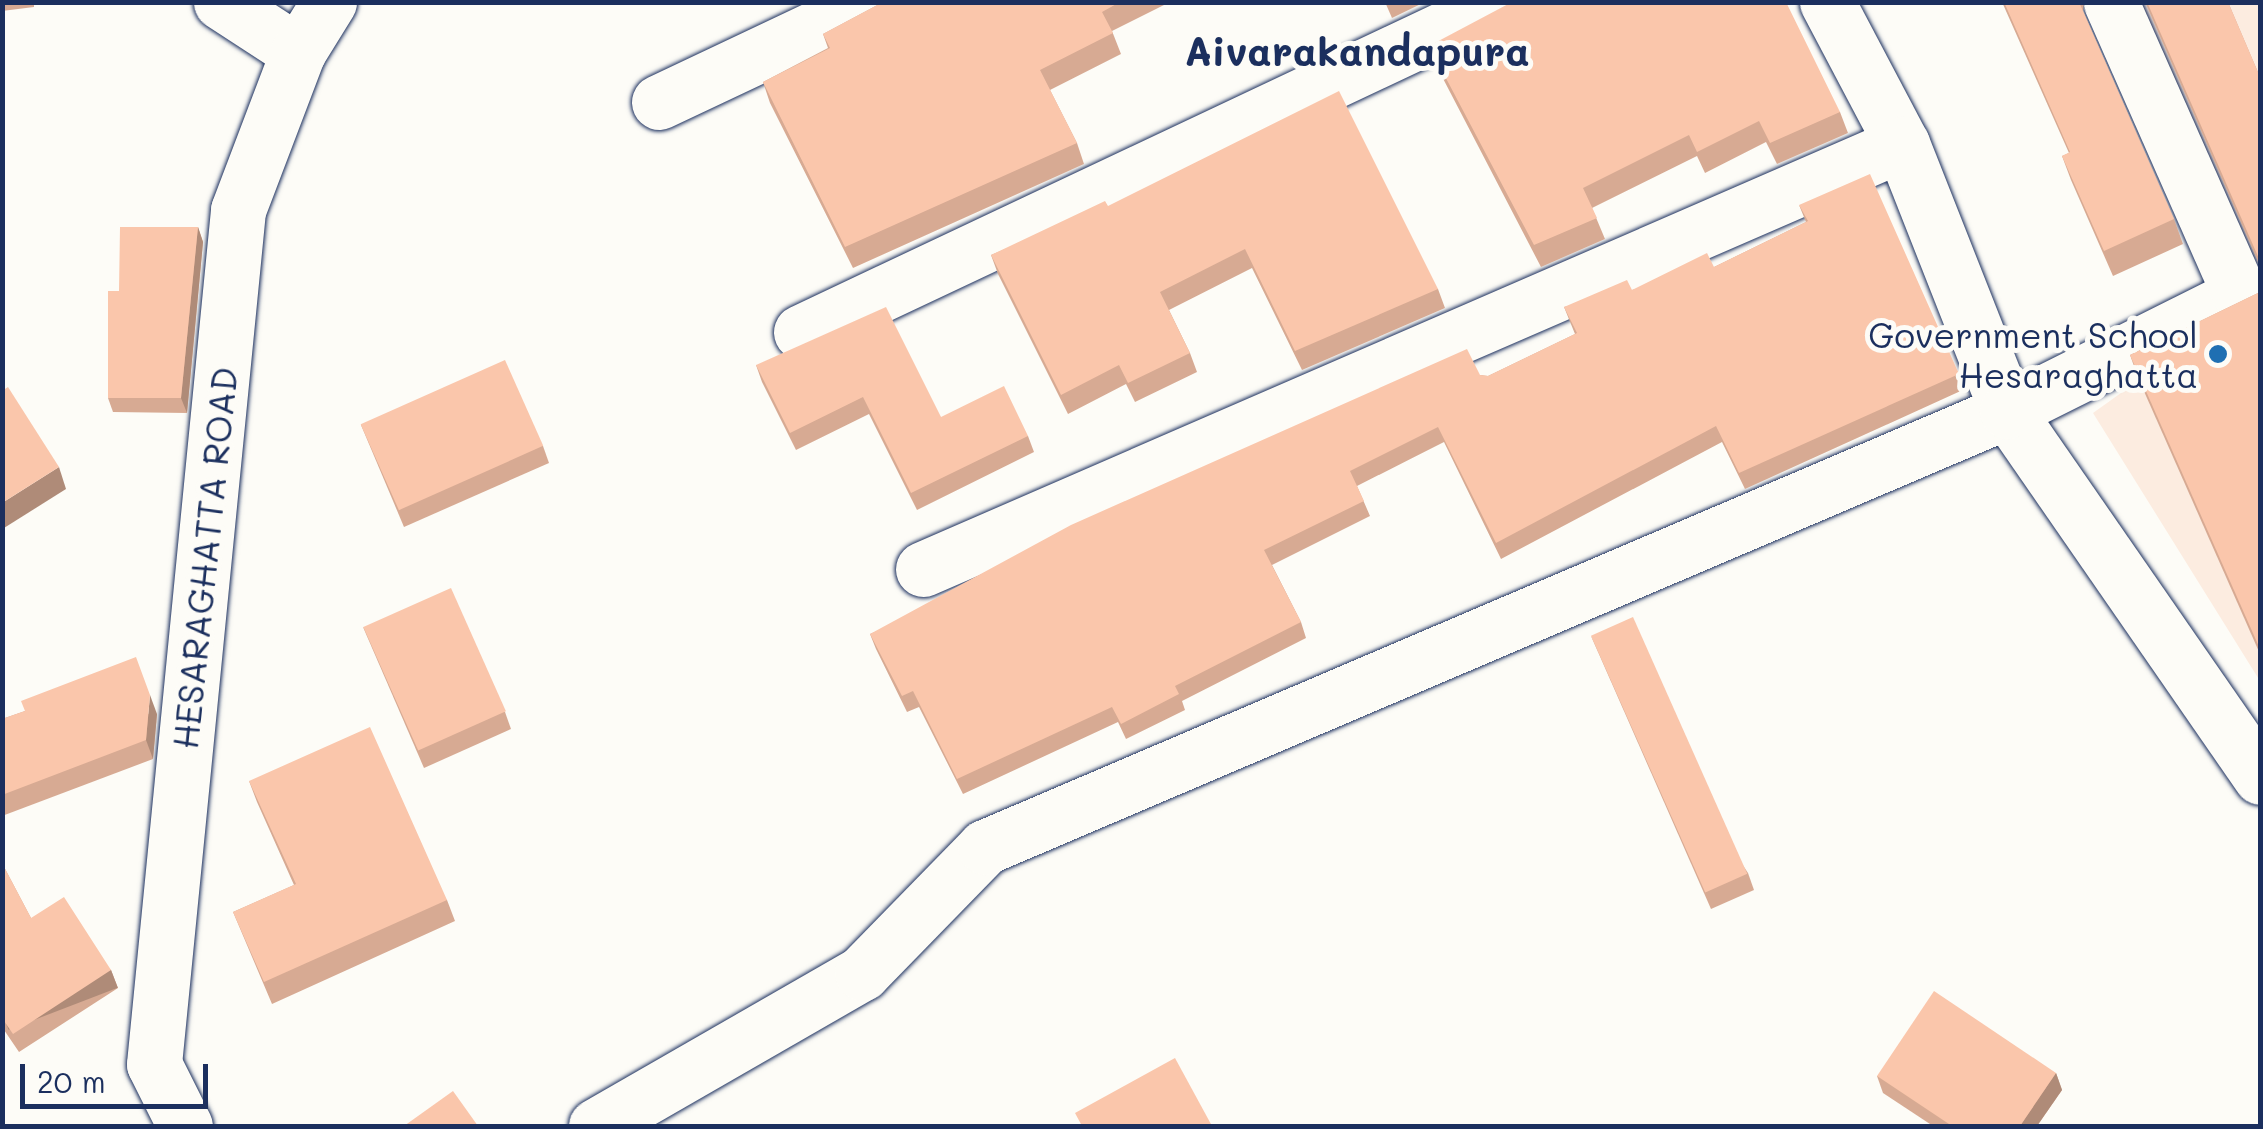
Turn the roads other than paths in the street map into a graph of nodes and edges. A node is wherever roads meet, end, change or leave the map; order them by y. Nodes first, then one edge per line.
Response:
1 (221, 2) edge
2 (329, 2) edge
3 (871, 2) edge
4 (1501, 2) edge
5 (1826, 2) edge
6 (2111, 2) edge
7 (292, 27) edge
8 (658, 102) dead end
9 (1902, 144) junction
10 (801, 332) dead end
11 (2007, 411) junction
12 (922, 570) dead end
13 (2260, 777) edge
14 (185, 1126) edge
15 (596, 1126) edge

1 - 7 street
2 - 7 street, HESARAGHATTA ROAD
3 - 8 street
4 - 10 street
5 - 9 street
6 - 11 street
7 - 14 street, HESARAGHATTA ROAD
9 - 11 street
9 - 12 street
11 - 13 street
11 - 15 street

